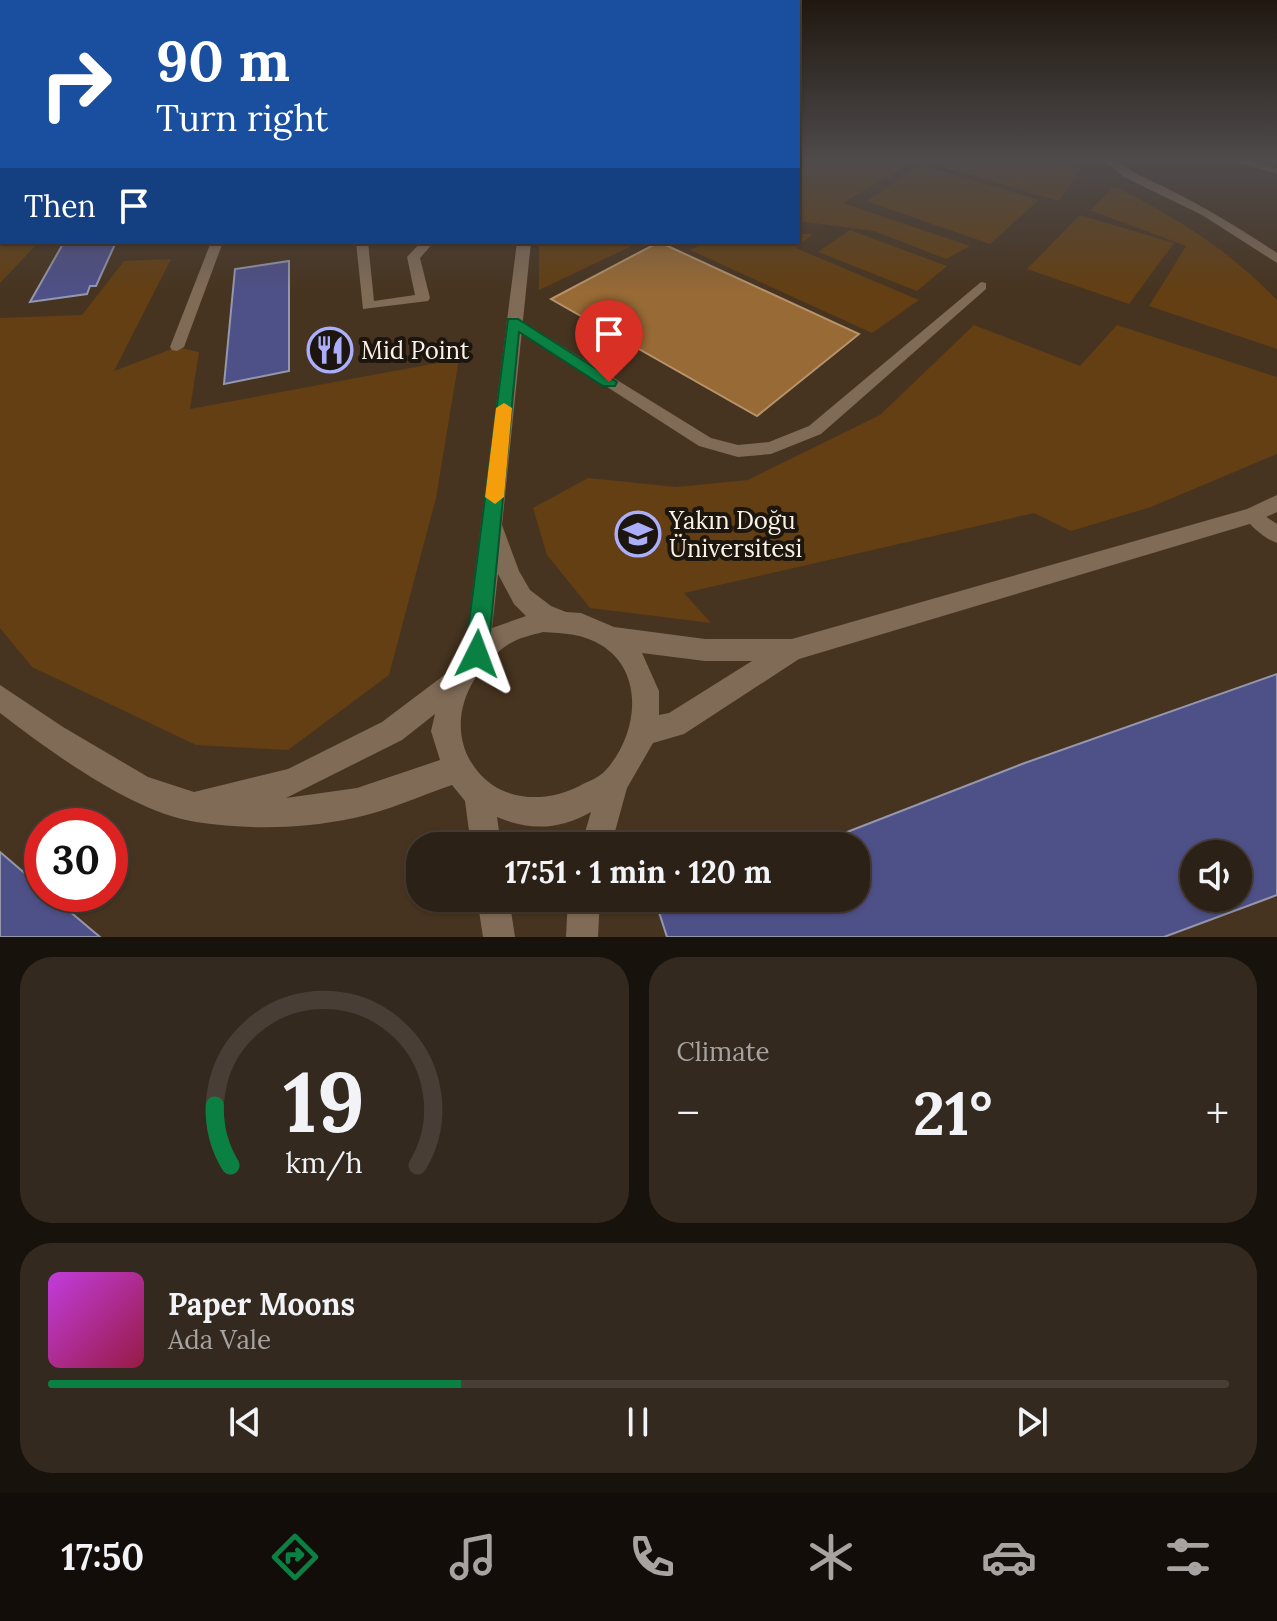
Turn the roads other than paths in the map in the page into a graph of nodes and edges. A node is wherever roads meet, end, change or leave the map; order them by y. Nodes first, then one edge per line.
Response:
1 (1190, 204) edge
2 (216, 244) edge
3 (362, 244) edge
4 (426, 244) edge
5 (524, 244) edge
6 (1277, 259) edge
7 (981, 286) dead end
8 (513, 322) junction
9 (177, 347) dead end
10 (1277, 503) edge
11 (1253, 515) junction
12 (492, 522) junction
13 (1277, 535) edge
14 (581, 624) junction
15 (612, 638) junction
16 (792, 650) junction
17 (477, 654) junction
18 (456, 682) junction
19 (0, 697) edge
20 (645, 731) junction
21 (457, 769) junction
22 (614, 783) junction
23 (479, 795) junction
24 (194, 807) junction
25 (484, 832) edge
26 (600, 832) edge
27 (495, 912) edge
28 (583, 912) edge
29 (499, 937) edge
30 (582, 937) edge

1 - 6 street
2 - 9 lane
3 - 4 lane
5 - 8 street
7 - 8 lane
8 - 12 street
10 - 11 street
11 - 13 lane
11 - 16 street
12 - 14 street
12 - 17 street
14 - 15 street
14 - 17 street
15 - 16 street
15 - 20 street
16 - 20 street
17 - 18 street
18 - 21 street
18 - 24 street
19 - 24 street
20 - 22 street
21 - 23 street
21 - 24 street
22 - 23 street
22 - 26 street
23 - 25 street
27 - 29 street
28 - 30 street

